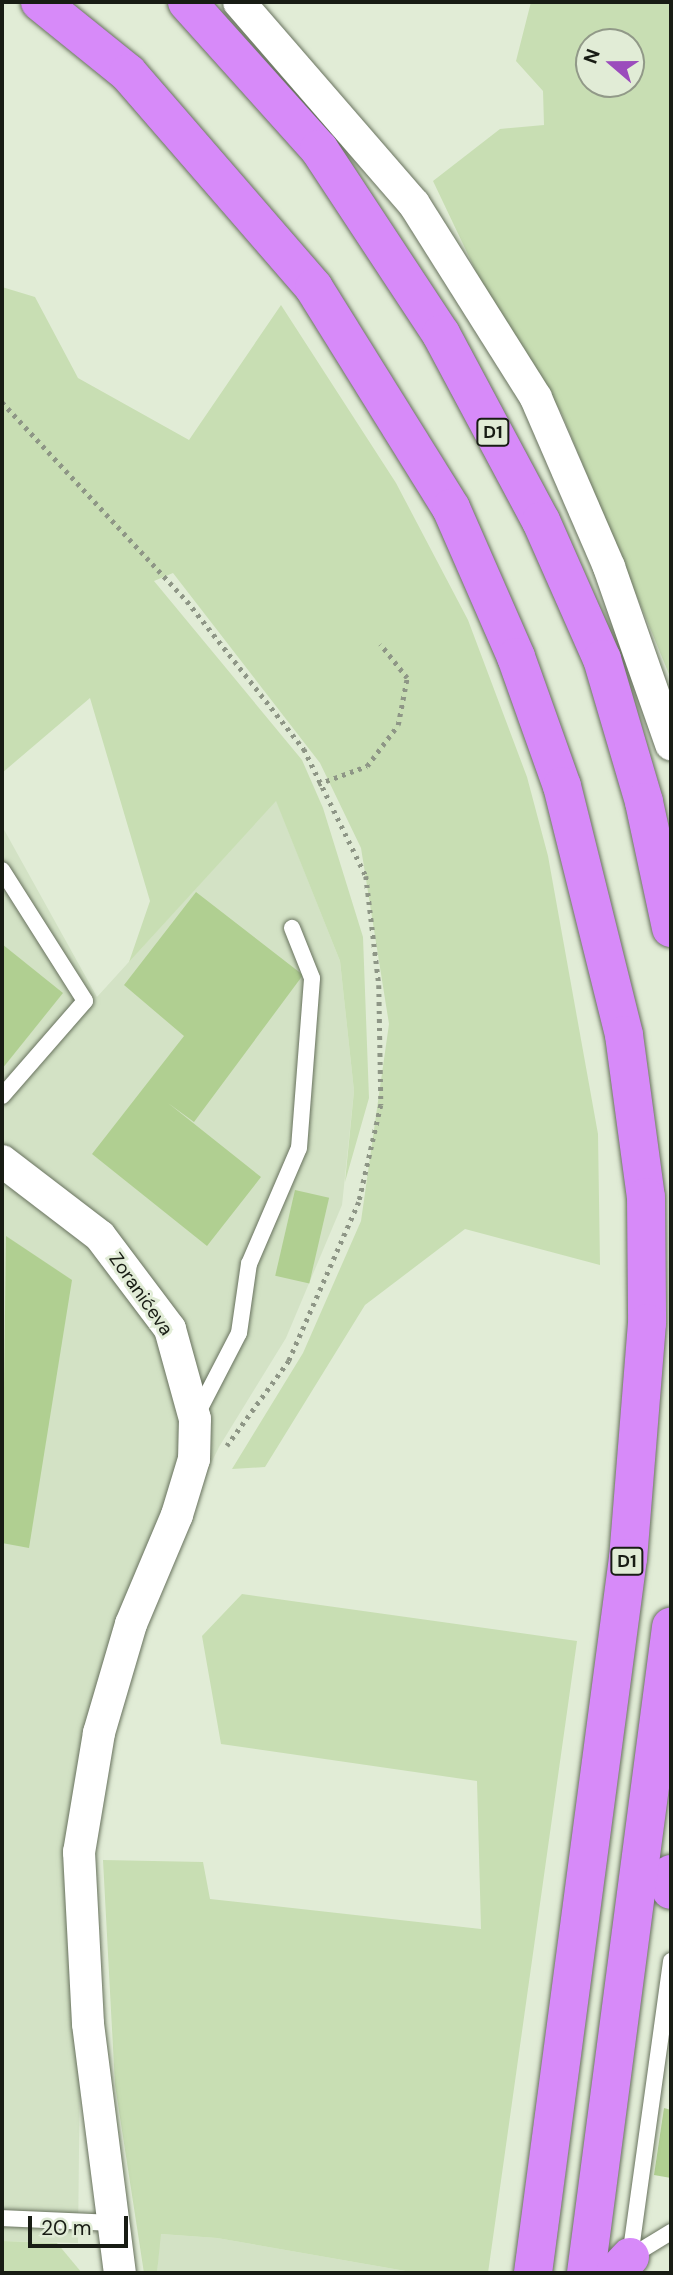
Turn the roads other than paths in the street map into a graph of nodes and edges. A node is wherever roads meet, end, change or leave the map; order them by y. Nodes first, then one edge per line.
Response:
1 (40, 2) edge
2 (187, 2) edge
3 (239, 2) edge
4 (671, 744) edge
5 (2, 870) edge
6 (292, 928) dead end
7 (671, 928) edge
8 (2, 1096) edge
9 (2, 1161) edge
10 (195, 1419) junction
11 (671, 1626) edge
12 (667, 1722) edge
13 (671, 1874) edge
14 (671, 1890) edge
15 (671, 1961) edge
16 (2, 2218) edge
17 (112, 2223) junction
18 (671, 2232) edge
19 (623, 2265) edge
20 (120, 2273) edge
21 (533, 2273) edge
22 (586, 2273) edge

1 - 21 highway, D1
2 - 7 highway, D1
3 - 4 street
5 - 8 lane
6 - 10 lane
9 - 10 street, Zoranićeva
10 - 17 street, Zoranićeva
11 - 12 highway
12 - 22 highway
13 - 14 highway
15 - 19 lane
16 - 17 lane
17 - 20 street, Zoranićeva
18 - 19 lane

